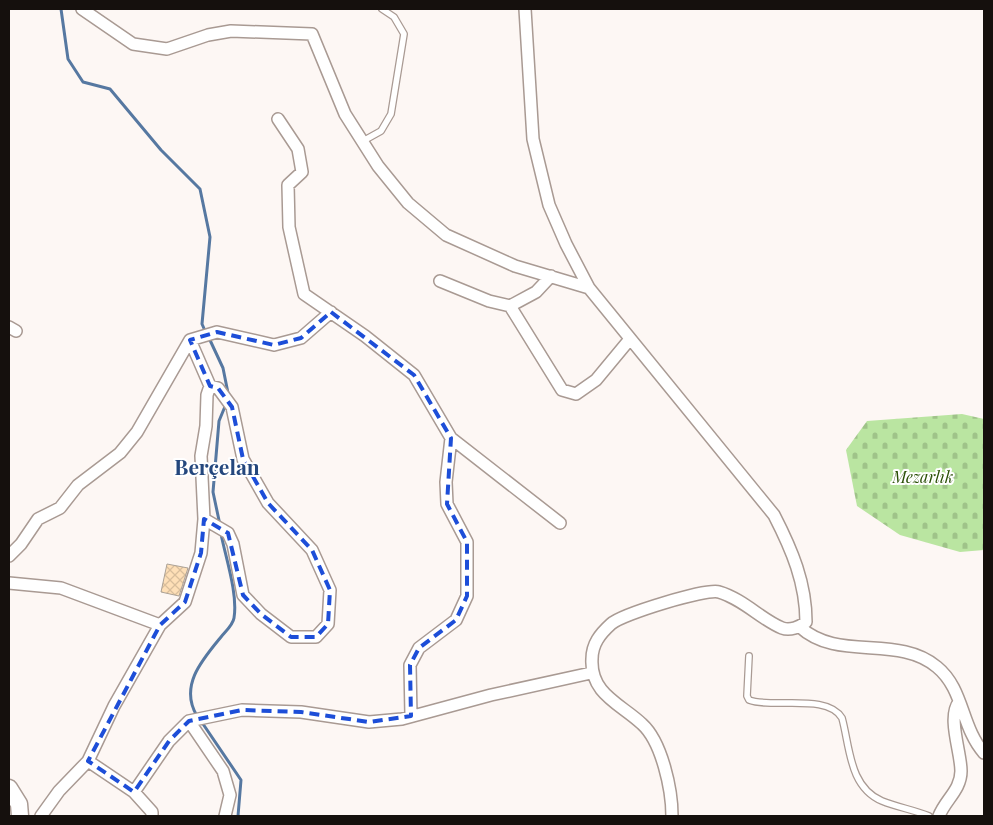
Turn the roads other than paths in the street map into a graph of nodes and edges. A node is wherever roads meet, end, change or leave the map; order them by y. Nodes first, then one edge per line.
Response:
1 (82, 9) edge
2 (382, 9) edge
3 (525, 9) edge
4 (278, 119) dead end
5 (363, 141) junction
6 (551, 276) junction
7 (440, 281) dead end
8 (589, 288) junction
9 (510, 306) junction
10 (331, 312) junction
11 (190, 340) junction
12 (630, 340) junction
13 (210, 386) junction
14 (451, 438) junction
15 (204, 519) junction
16 (560, 523) dead end
17 (9, 556) edge
18 (9, 583) edge
19 (160, 624) junction
20 (800, 627) junction
21 (749, 656) dead end
22 (591, 673) junction
23 (959, 702) junction
24 (411, 716) junction
25 (189, 721) junction
26 (984, 753) edge
27 (88, 761) junction
28 (9, 788) edge
29 (134, 792) junction
30 (20, 816) edge
31 (41, 816) edge
32 (152, 816) edge
33 (225, 816) edge
34 (672, 816) edge
35 (929, 816) edge
36 (939, 816) edge

1 - 5 street
2 - 5 lane
3 - 8 street
4 - 10 street
5 - 6 street
6 - 8 street
6 - 9 street
7 - 9 street
8 - 12 street
9 - 12 street
10 - 11 street
10 - 14 street
11 - 13 street
11 - 17 street
12 - 20 street
13 - 15 street
13 - 15 street
14 - 16 street
14 - 24 street
15 - 19 street
18 - 19 street
19 - 27 street
20 - 22 street
20 - 23 street
21 - 35 lane
22 - 24 street
22 - 34 street
23 - 26 street
23 - 36 street
24 - 25 street
25 - 29 street
25 - 33 street
27 - 29 street
27 - 31 street
28 - 30 main road
29 - 32 street

